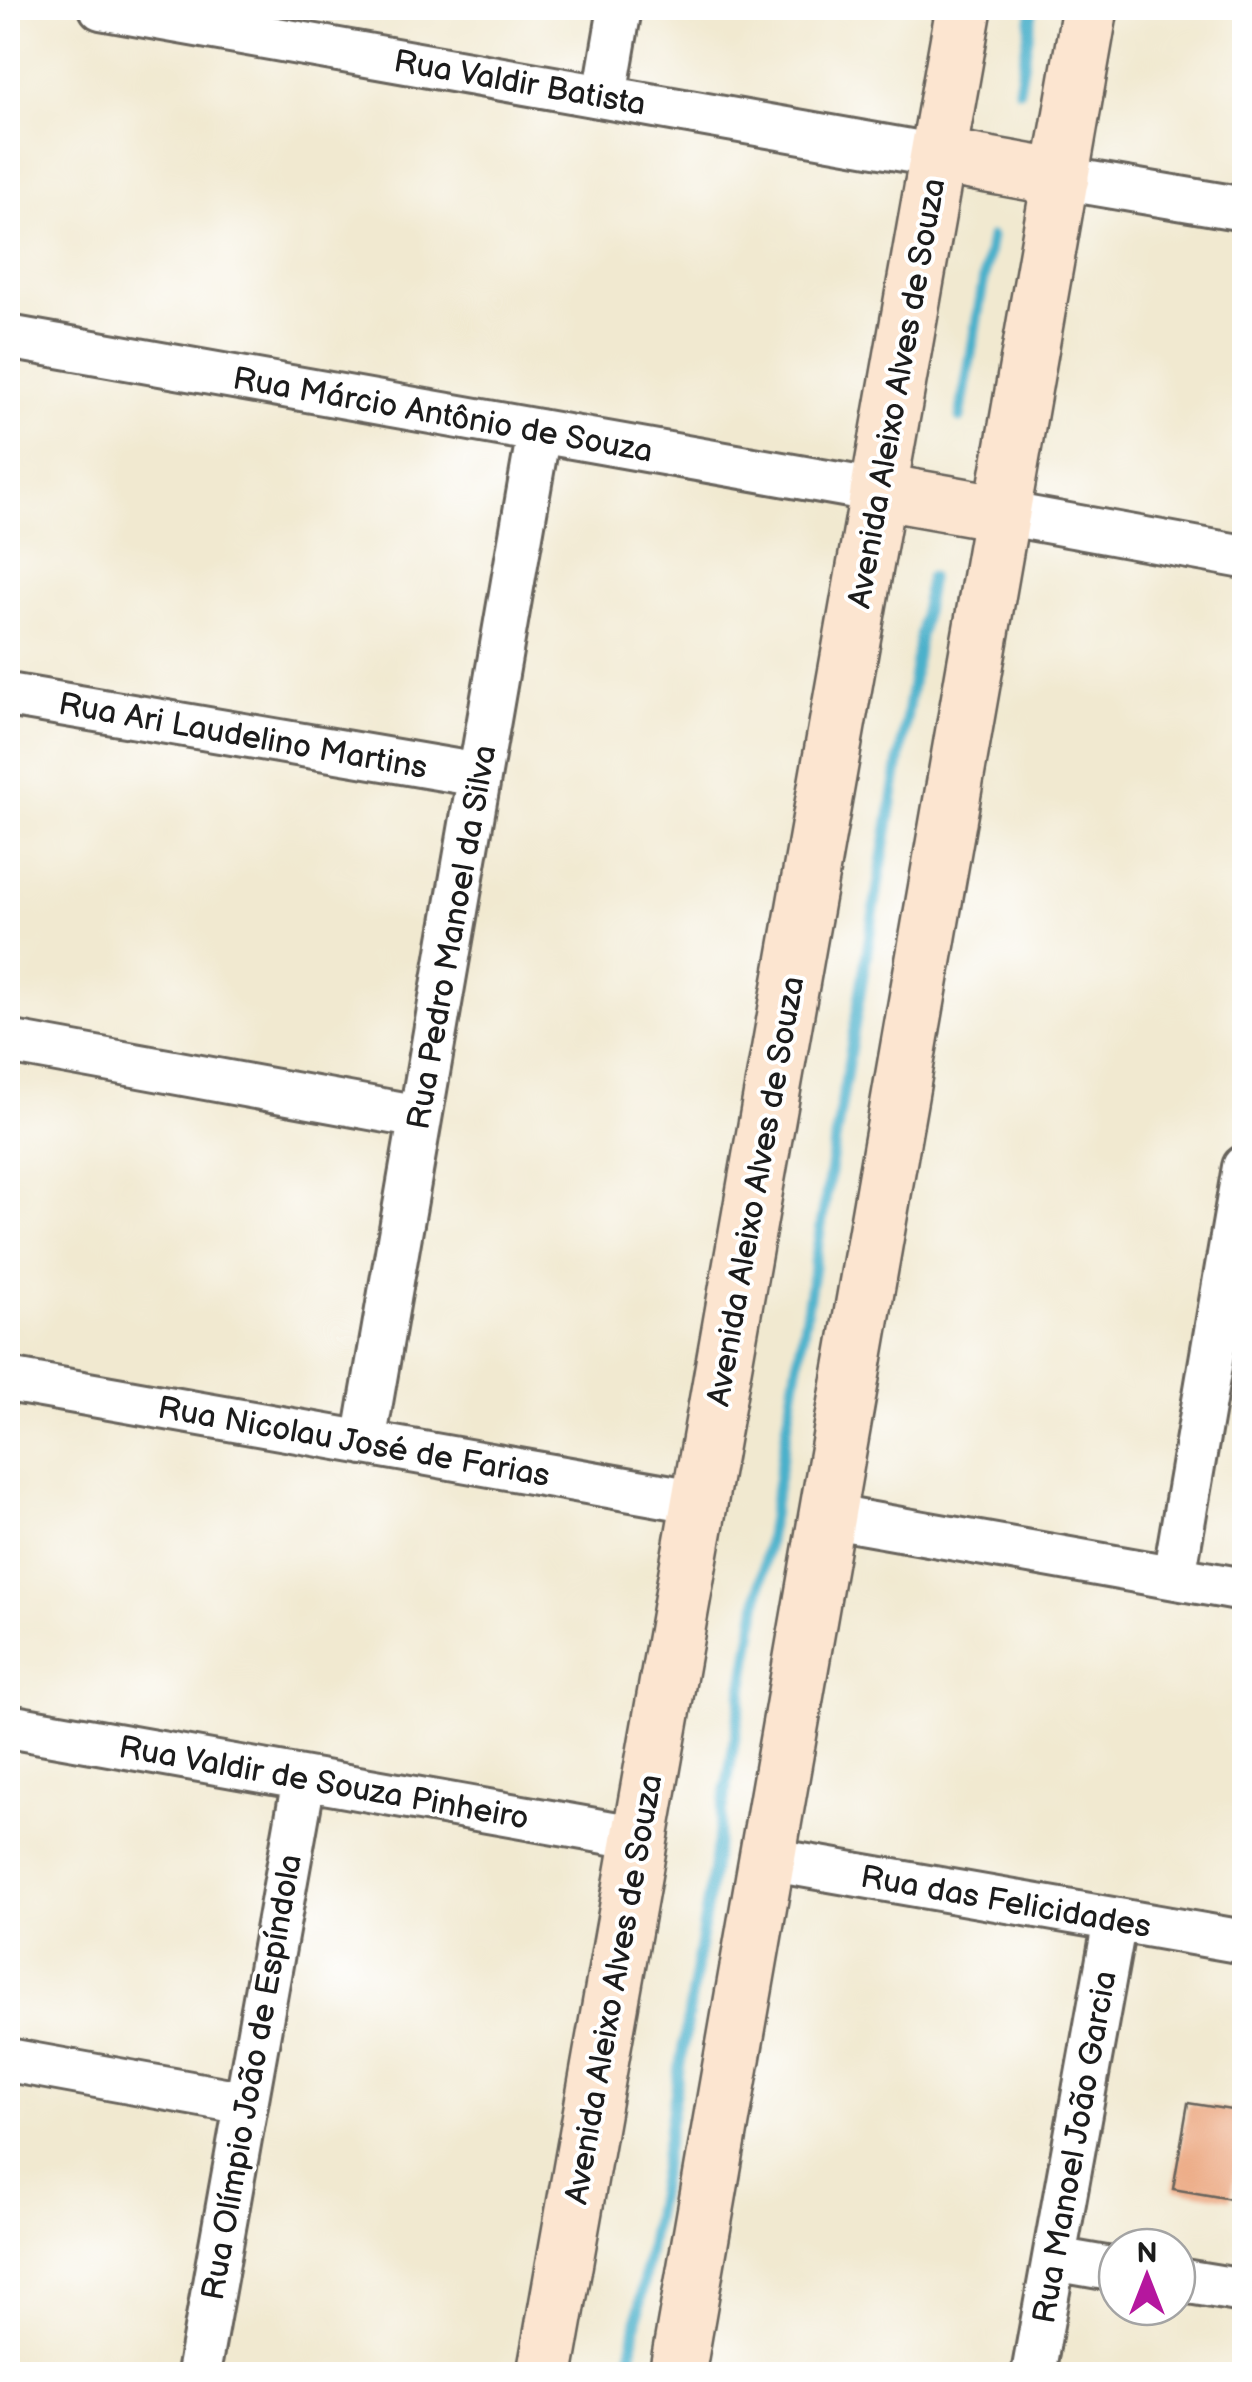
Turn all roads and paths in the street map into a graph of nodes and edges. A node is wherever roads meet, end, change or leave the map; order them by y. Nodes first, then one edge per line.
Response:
1 (101, 8) edge
2 (620, 8) edge
3 (964, 8) edge
4 (1090, 8) edge
5 (605, 96) junction
6 (938, 156) junction
7 (1061, 178) junction
8 (1244, 210) edge
9 (8, 337) edge
10 (539, 431) junction
11 (878, 492) junction
12 (1002, 513) junction
13 (1244, 557) edge
14 (8, 695) edge
15 (479, 775) junction
16 (8, 1042) edge
17 (420, 1117) junction
18 (1244, 1167) edge
19 (1238, 1239) edge
20 (8, 1380) edge
21 (364, 1443) junction
22 (700, 1502) junction
23 (827, 1516) junction
24 (1174, 1577) junction
25 (1244, 1590) edge
26 (8, 1726) edge
27 (304, 1778) junction
28 (640, 1838) junction
29 (767, 1859) junction
30 (1115, 1920) junction
31 (1244, 1942) edge
32 (8, 2060) edge
33 (246, 2103) junction
34 (1054, 2259) junction
35 (1097, 2267) edge
36 (1197, 2283) edge
37 (1244, 2291) edge
38 (198, 2374) edge
39 (545, 2374) edge
40 (677, 2374) edge
41 (1033, 2374) edge

1 - 5 street, Rua Valdir Batista
2 - 5 street
3 - 6 street, Avenida Aleixo Alves de Souza
4 - 7 street
5 - 6 street, Rua Valdir Batista
6 - 7 street
6 - 11 street, Avenida Aleixo Alves de Souza
7 - 8 street
7 - 12 street
9 - 10 street, Rua Márcio Antônio de Souza
10 - 11 street, Rua Márcio Antônio de Souza
10 - 15 street, Rua Pedro Manoel da Silva
11 - 12 street
11 - 22 street, Avenida Aleixo Alves de Souza
12 - 13 street
12 - 23 street
14 - 15 street, Rua Ari Laudelino Martins
15 - 17 street, Rua Pedro Manoel da Silva
16 - 17 street
17 - 21 street, Rua Pedro Manoel da Silva
18 - 19 street
19 - 24 street
20 - 21 street, Rua Nicolau José de Farias
21 - 22 street, Rua Nicolau José de Farias
22 - 28 street, Avenida Aleixo Alves de Souza
23 - 24 street
23 - 29 street
24 - 25 street
26 - 27 street, Rua Valdir de Souza Pinheiro
27 - 28 street, Rua Valdir de Souza Pinheiro
27 - 33 street, Rua Olímpio João de Espíndola
28 - 39 street, Avenida Aleixo Alves de Souza
29 - 30 street, Rua das Felicidades
29 - 40 street
30 - 31 street, Rua das Felicidades
30 - 34 street, Rua Manoel João Garcia
32 - 33 street
33 - 38 street, Rua Olímpio João de Espíndola
34 - 35 street
34 - 41 street, Rua Manoel João Garcia
36 - 37 street

